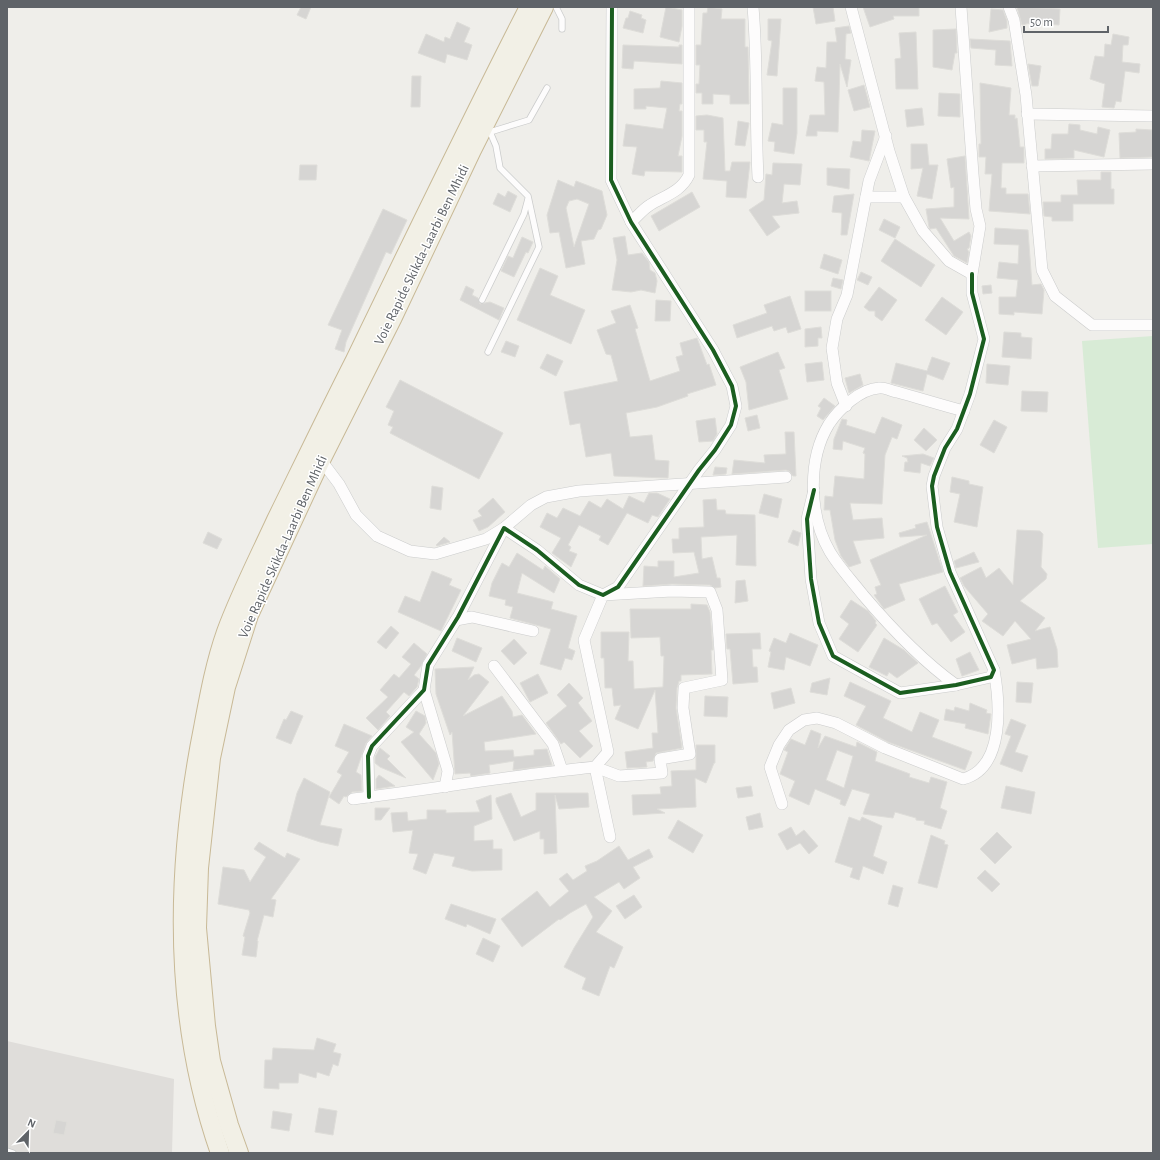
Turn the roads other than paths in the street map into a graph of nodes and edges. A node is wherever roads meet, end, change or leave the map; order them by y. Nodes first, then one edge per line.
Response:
1 (529, 7) edge
2 (544, 7) edge
3 (556, 7) edge
4 (612, 7) edge
5 (689, 7) edge
6 (753, 7) edge
7 (851, 7) edge
8 (961, 7) edge
9 (1009, 7) edge
10 (562, 29) dead end
11 (547, 88) dead end
12 (1027, 114) junction
13 (1153, 116) edge
14 (485, 132) junction
15 (886, 136) junction
16 (1153, 164) edge
17 (1032, 166) junction
18 (758, 176) dead end
19 (528, 196) junction
20 (866, 197) junction
21 (904, 198) junction
22 (631, 222) junction
23 (972, 274) junction
24 (482, 300) dead end
25 (1153, 325) edge
26 (488, 352) dead end
27 (846, 406) junction
28 (964, 410) junction
29 (321, 460) junction
30 (786, 476) dead end
31 (690, 483) junction
32 (814, 490) junction
33 (504, 528) junction
34 (603, 595) junction
35 (456, 620) junction
36 (533, 631) dead end
37 (494, 666) dead end
38 (994, 670) junction
39 (956, 685) junction
40 (424, 690) junction
41 (595, 767) junction
42 (562, 770) junction
43 (445, 787) junction
44 (369, 797) junction
45 (353, 799) dead end
46 (782, 804) dead end
47 (610, 837) dead end
48 (7, 1151) edge
49 (13, 1153) edge
50 (220, 1153) edge
51 (239, 1153) edge

1 - 50 highway, Voie Rapide Skikda-Laarbi Ben Mhidi
2 - 14 highway, Voie Rapide Skikda-Laarbi Ben Mhidi
3 - 10 lane
4 - 22 street
5 - 22 street
6 - 18 street
7 - 15 street
8 - 23 street
9 - 12 street
11 - 14 lane
12 - 13 street
12 - 17 street
14 - 19 lane
14 - 29 highway, Voie Rapide Skikda-Laarbi Ben Mhidi
15 - 20 street
15 - 21 street
16 - 17 street
17 - 25 street
19 - 24 lane
19 - 26 lane
20 - 21 street
20 - 27 street
21 - 23 street
22 - 31 street
23 - 28 street
27 - 28 street
27 - 32 street
28 - 38 street
29 - 33 street
29 - 51 highway, Voie Rapide Skikda-Laarbi Ben Mhidi
30 - 31 street
31 - 33 street
31 - 34 street
32 - 39 street
32 - 39 street
33 - 34 street
33 - 35 street
34 - 41 street
34 - 41 street
35 - 36 street
35 - 40 street
37 - 42 street
38 - 39 street
38 - 46 street
40 - 43 street
40 - 44 street
41 - 42 street
41 - 47 street
42 - 43 street
43 - 44 street
44 - 45 street
48 - 49 lane

